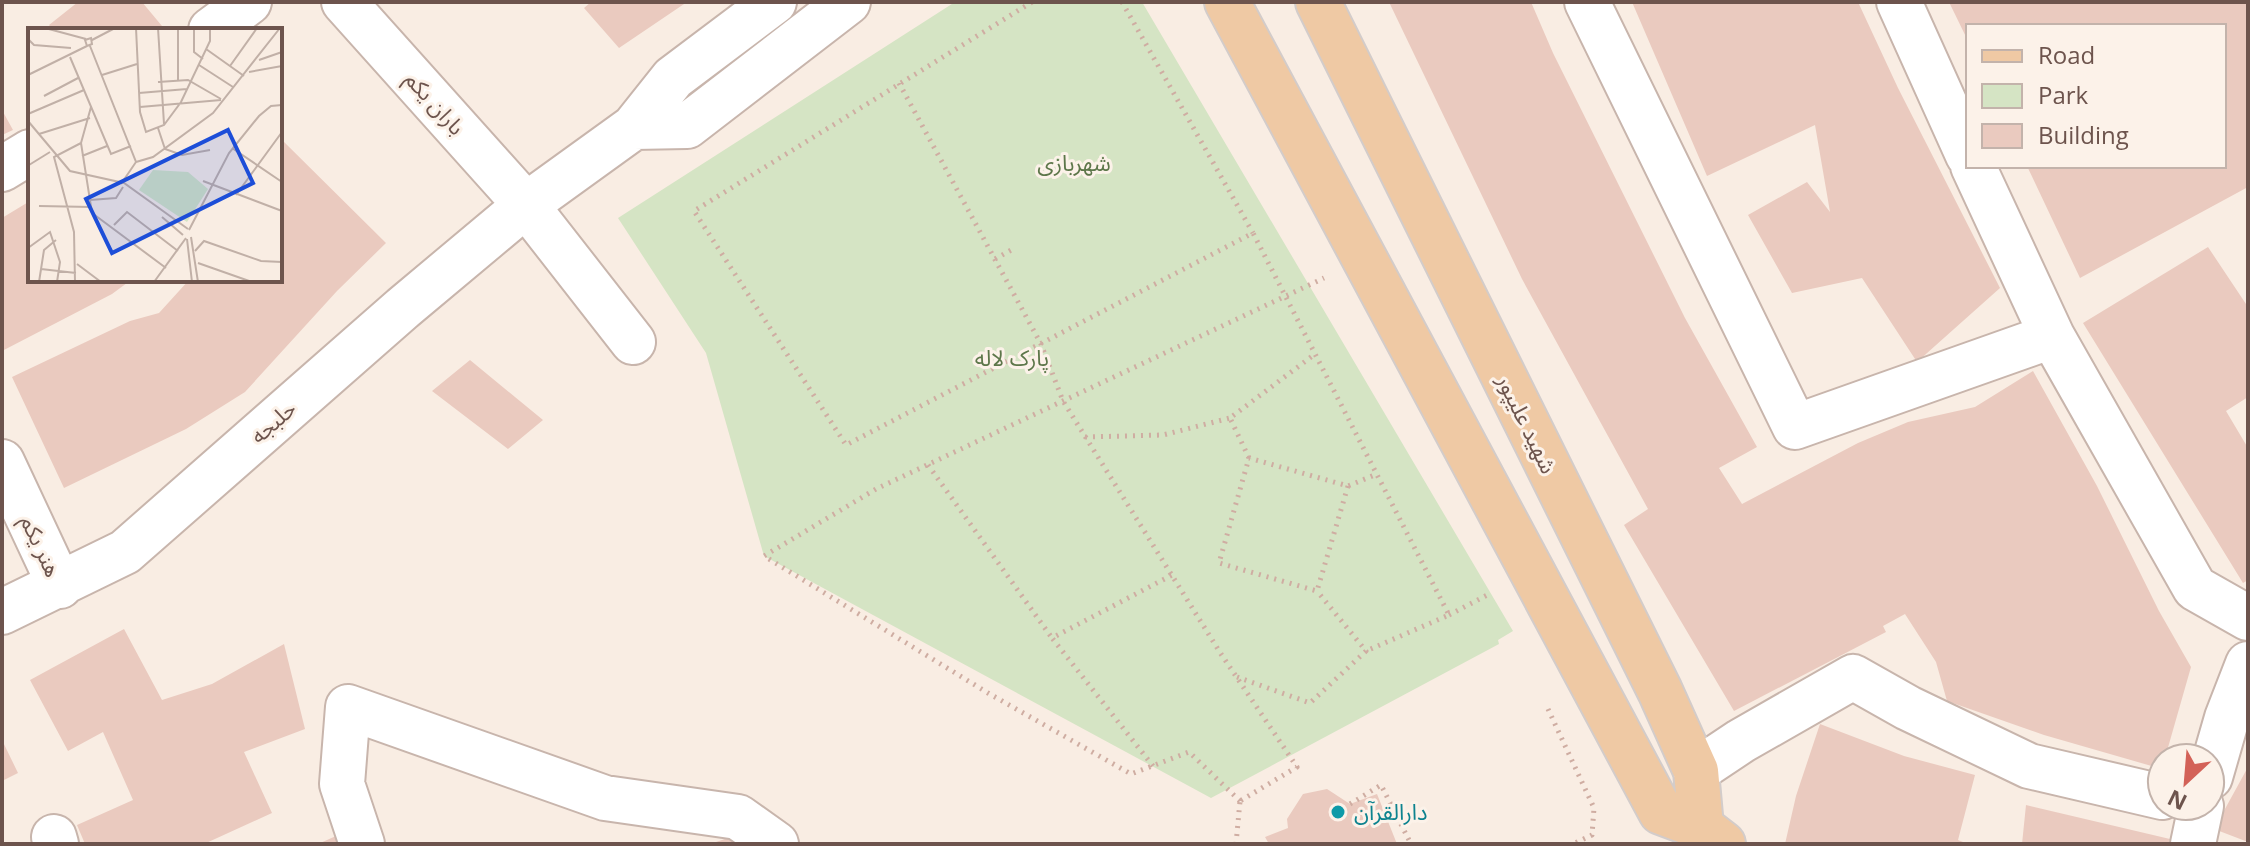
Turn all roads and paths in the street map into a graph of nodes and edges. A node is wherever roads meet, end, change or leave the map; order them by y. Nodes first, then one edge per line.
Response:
1 (249, 2) edge
2 (344, 2) edge
3 (774, 2) edge
4 (848, 2) edge
5 (1032, 2) edge
6 (1122, 2) edge
7 (1227, 2) edge
8 (1318, 2) edge
9 (1587, 2) edge
10 (1899, 2) edge
11 (214, 28) edge
12 (899, 83) junction
13 (634, 127) junction
14 (1966, 151) edge
15 (28, 153) edge
16 (1974, 168) edge
17 (2, 169) edge
18 (526, 205) junction
19 (1253, 233) junction
20 (1013, 249) dead end
21 (995, 259) junction
22 (1365, 259) junction
23 (1285, 297) junction
24 (2052, 336) junction
25 (633, 342) dead end
26 (1041, 344) junction
27 (1315, 354) junction
28 (1063, 401) junction
29 (1230, 418) junction
30 (1085, 437) junction
31 (1249, 458) junction
32 (2, 462) edge
33 (928, 465) junction
34 (1377, 474) junction
35 (1348, 486) junction
36 (1172, 575) junction
37 (60, 586) junction
38 (1317, 591) junction
39 (1495, 591) dead end
40 (2, 612) edge
41 (1449, 615) junction
42 (2248, 618) edge
43 (1052, 638) junction
44 (1366, 651) junction
45 (2248, 664) edge
46 (1236, 676) junction
47 (1545, 701) dead end
48 (2240, 716) edge
49 (2226, 744) edge
50 (1153, 766) junction
51 (1696, 771) junction
52 (2146, 793) edge
53 (1240, 801) junction
54 (1350, 804) dead end
55 (2198, 822) edge
56 (1688, 832) edge
57 (362, 844) edge
58 (776, 844) edge
59 (1236, 844) edge
60 (1411, 844) edge
61 (1573, 844) edge
62 (2193, 844) edge

1 - 11 street
2 - 18 street, باران یکم
3 - 13 street
4 - 13 street
5 - 12 path
6 - 19 path
7 - 22 main road, شهید علیپور
8 - 51 main road, شهید علیپور
9 - 24 street
10 - 14 street
12 - 21 path
12 - 26 path
13 - 18 street, حلبجه
15 - 17 street
16 - 24 street
18 - 25 street, باران یکم
18 - 37 street, حلبجه
19 - 23 path
19 - 26 path
20 - 21 path
21 - 26 path
22 - 23 path
22 - 56 main road, شهید علیپور
23 - 27 path
23 - 28 path
24 - 42 street
26 - 28 path
27 - 29 path
27 - 34 path
28 - 30 path
28 - 33 path
29 - 30 path
29 - 31 path
30 - 36 path
31 - 35 path
31 - 38 path
32 - 37 street, هنر یکم
33 - 43 path
33 - 50 path
34 - 35 path
34 - 41 path
35 - 38 path
36 - 43 path
36 - 46 path
37 - 40 street, حلبجه
38 - 44 path
39 - 41 path
41 - 44 path
43 - 50 path
44 - 46 path
45 - 48 street
46 - 53 path
47 - 61 path
48 - 49 street
50 - 53 path
51 - 52 street
51 - 56 main road, شهید علیپور
53 - 59 path
54 - 60 path
55 - 62 street
57 - 58 street

